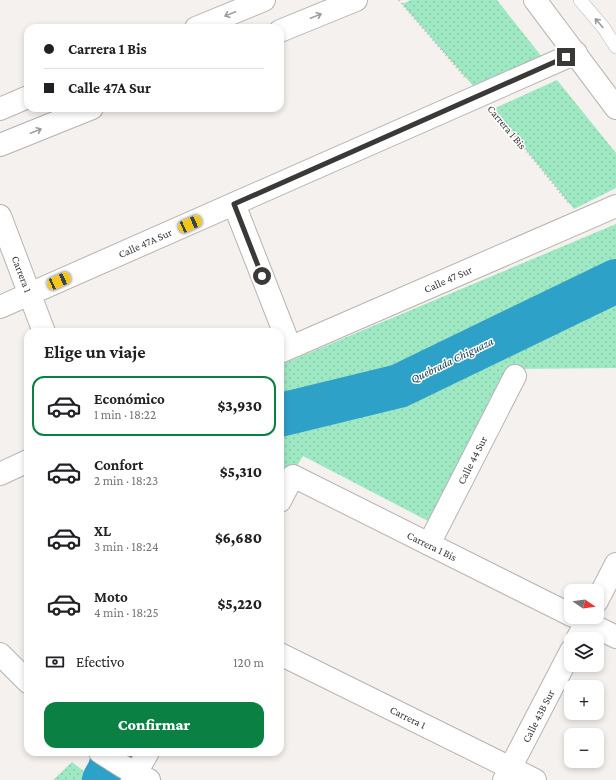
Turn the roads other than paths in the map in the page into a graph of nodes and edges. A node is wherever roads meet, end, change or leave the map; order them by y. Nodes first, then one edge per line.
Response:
1 (264, 0) edge
2 (356, 0) edge
3 (535, 0) edge
4 (580, 0) edge
5 (206, 24) edge
6 (284, 29) edge
7 (616, 47) edge
8 (576, 53) junction
9 (24, 99) edge
10 (616, 108) edge
11 (0, 109) edge
12 (82, 112) edge
13 (0, 145) edge
14 (234, 204) junction
15 (616, 206) edge
16 (0, 216) edge
17 (30, 294) junction
18 (0, 307) edge
19 (43, 328) edge
20 (278, 328) edge
21 (285, 349) edge
22 (515, 376) dead end
23 (24, 463) edge
24 (0, 474) edge
25 (284, 494) edge
26 (429, 544) junction
27 (616, 564) edge
28 (604, 587) edge
29 (564, 614) edge
30 (585, 624) edge
31 (616, 637) edge
32 (0, 654) edge
33 (284, 656) edge
34 (564, 665) edge
35 (24, 678) edge
36 (142, 756) edge
37 (124, 768) edge
38 (508, 774) edge
39 (535, 780) edge

1 -> 5 street
6 -> 2 street
3 - 8 street
7 -> 4 lane
8 - 10 street
8 - 14 street, Calle 47A Sur
9 - 11 street
13 -> 12 street
14 - 17 street, Calle 47A Sur
14 - 20 street
15 - 21 street, Calle 47 Sur
16 - 17 street, Carrera 1
17 - 18 street, Calle 47A Sur
17 - 19 street, Carrera 1
22 - 26 street, Calle 44 Sur
23 - 24 street
25 - 26 street, Carrera 1 Bis
26 - 29 street, Carrera 1 Bis
27 - 28 street
30 - 31 street, Carrera 1 Bis
32 - 35 street
33 - 38 street, Carrera 1
34 - 38 street, Calle 43B Sur
36 - 37 street
38 - 39 street, Carrera 1

